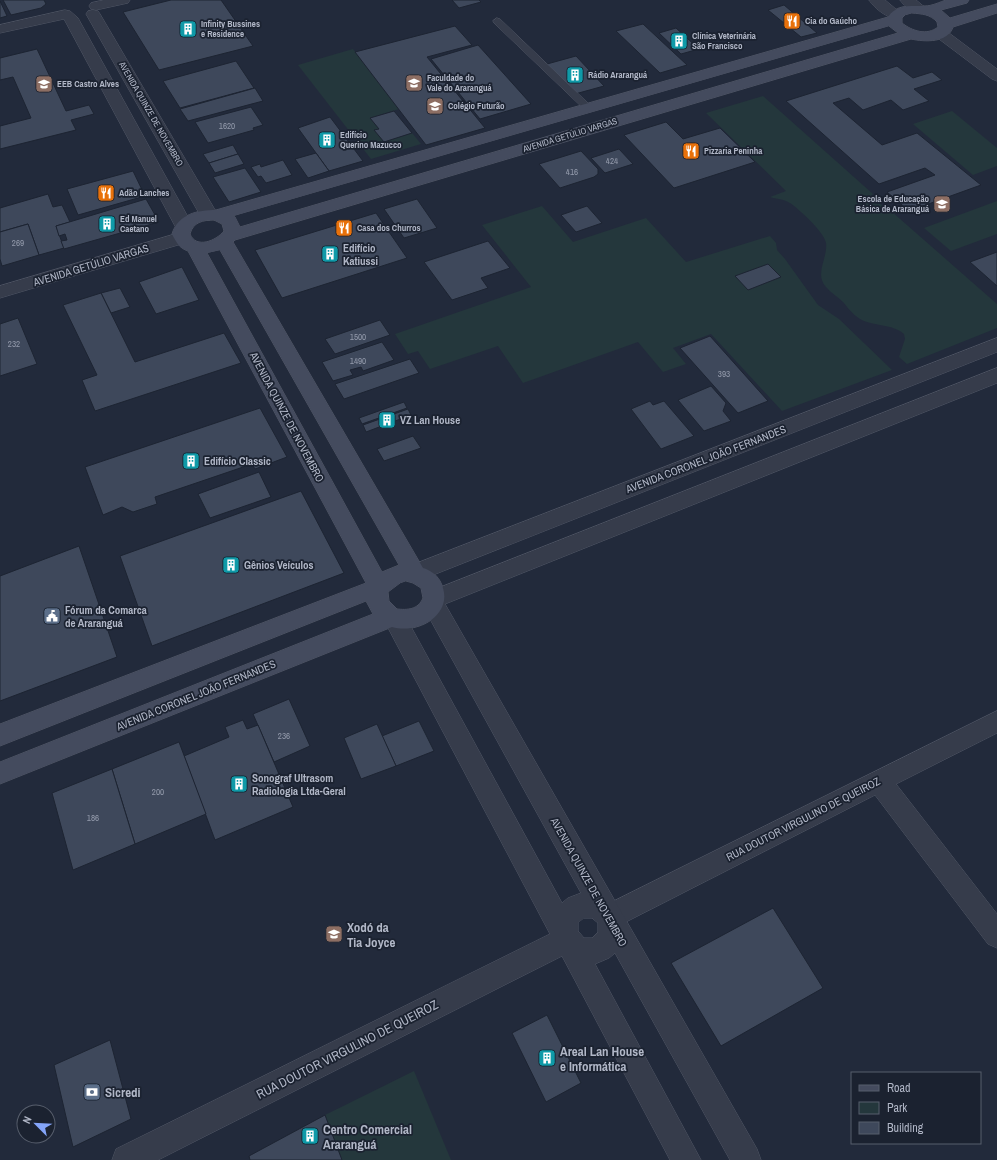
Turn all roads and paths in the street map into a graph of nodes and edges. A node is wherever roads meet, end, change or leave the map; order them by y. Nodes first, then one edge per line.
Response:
1 (122, 0) edge
2 (876, 0) edge
3 (907, 0) edge
4 (962, 0) edge
5 (78, 7) edge
6 (997, 8) edge
7 (923, 10) junction
8 (895, 18) junction
9 (497, 21) dead end
10 (943, 28) junction
11 (0, 29) edge
12 (911, 34) junction
13 (997, 76) edge
14 (588, 108) junction
15 (213, 215) junction
16 (187, 237) junction
17 (227, 239) junction
18 (0, 292) edge
19 (997, 345) edge
20 (997, 375) edge
21 (415, 573) junction
22 (379, 587) junction
23 (434, 602) junction
24 (393, 618) junction
25 (997, 721) edge
26 (0, 735) edge
27 (0, 773) edge
28 (879, 781) junction
29 (609, 918) junction
30 (997, 935) edge
31 (568, 939) junction
32 (127, 1160) edge
33 (686, 1160) edge
34 (746, 1160) edge

1 - 5 street
2 - 8 street
3 - 7 street
4 - 7 main road
5 - 11 street
5 - 15 street, AVENIDA QUINZE DE NOVEMBRO
5 - 16 street, AVENIDA QUINZE DE NOVEMBRO
6 - 10 main road
7 - 8 main road, AVENIDA GETÚLIO VARGAS
7 - 10 main road
8 - 12 main road
8 - 14 main road, AVENIDA GETÚLIO VARGAS
9 - 14 lane
10 - 12 main road, AVENIDA GETÚLIO VARGAS
10 - 13 street
12 - 17 main road, AVENIDA GETÚLIO VARGAS
14 - 15 main road, AVENIDA GETÚLIO VARGAS
15 - 16 main road
15 - 17 main road
16 - 17 main road
16 - 18 street, AVENIDA GETÚLIO VARGAS
16 - 22 main road, AVENIDA QUINZE DE NOVEMBRO
17 - 21 main road
19 - 21 street, AVENIDA CORONEL JOÃO FERNANDES
20 - 23 street
21 - 22 main road
21 - 23 main road
22 - 24 main road
22 - 26 main road
23 - 24 main road
23 - 29 street, AVENIDA QUINZE DE NOVEMBRO
24 - 27 main road, AVENIDA CORONEL JOÃO FERNANDES
24 - 31 street
25 - 28 street, RUA DOUTOR VIRGULINO DE QUEIROZ
28 - 29 street, RUA DOUTOR VIRGULINO DE QUEIROZ
28 - 30 street
29 - 31 street
29 - 34 street, AVENIDA QUINZE DE NOVEMBRO
31 - 32 street, RUA DOUTOR VIRGULINO DE QUEIROZ
31 - 33 street

